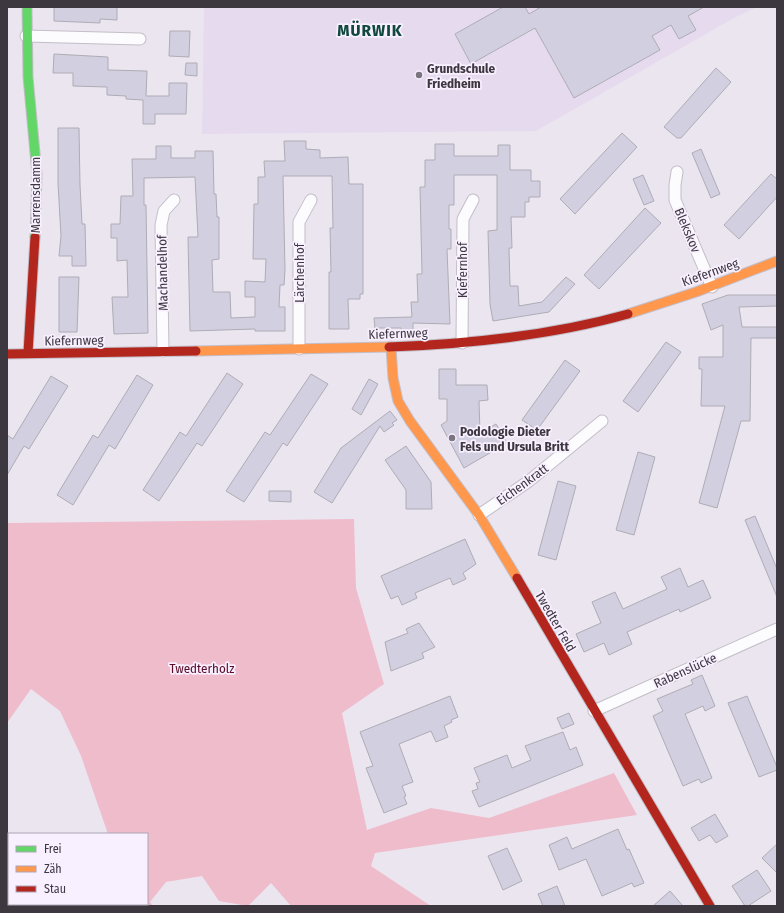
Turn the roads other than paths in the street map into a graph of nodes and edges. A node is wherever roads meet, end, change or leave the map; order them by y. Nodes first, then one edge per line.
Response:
1 (27, 7) edge
2 (26, 36) junction
3 (140, 40) dead end
4 (677, 172) dead end
5 (174, 200) dead end
6 (311, 200) dead end
7 (473, 200) dead end
8 (777, 260) edge
9 (712, 287) junction
10 (462, 344) junction
11 (392, 347) junction
12 (299, 349) junction
13 (163, 351) junction
14 (7, 354) edge
15 (28, 354) junction
16 (602, 421) dead end
17 (479, 515) junction
18 (777, 629) edge
19 (594, 711) junction
20 (710, 906) edge

1 - 2 street, Marrensdamm
2 - 3 street
2 - 15 street, Marrensdamm
4 - 9 street, Blekskov
5 - 13 street, Machandelhof
6 - 12 street, Lärchenhof
7 - 10 street, Kiefernhof
8 - 9 street, Kiefernweg
9 - 10 street, Kiefernweg
10 - 11 street, Kiefernweg
11 - 12 street, Kiefernweg
11 - 17 street, Twedter Feld
12 - 13 street, Kiefernweg
13 - 15 street, Kiefernweg
14 - 15 street, Kiefernweg
16 - 17 street, Eichenkratt
17 - 19 street, Twedter Feld
18 - 19 street, Rabenslücke
19 - 20 street, Twedter Feld

